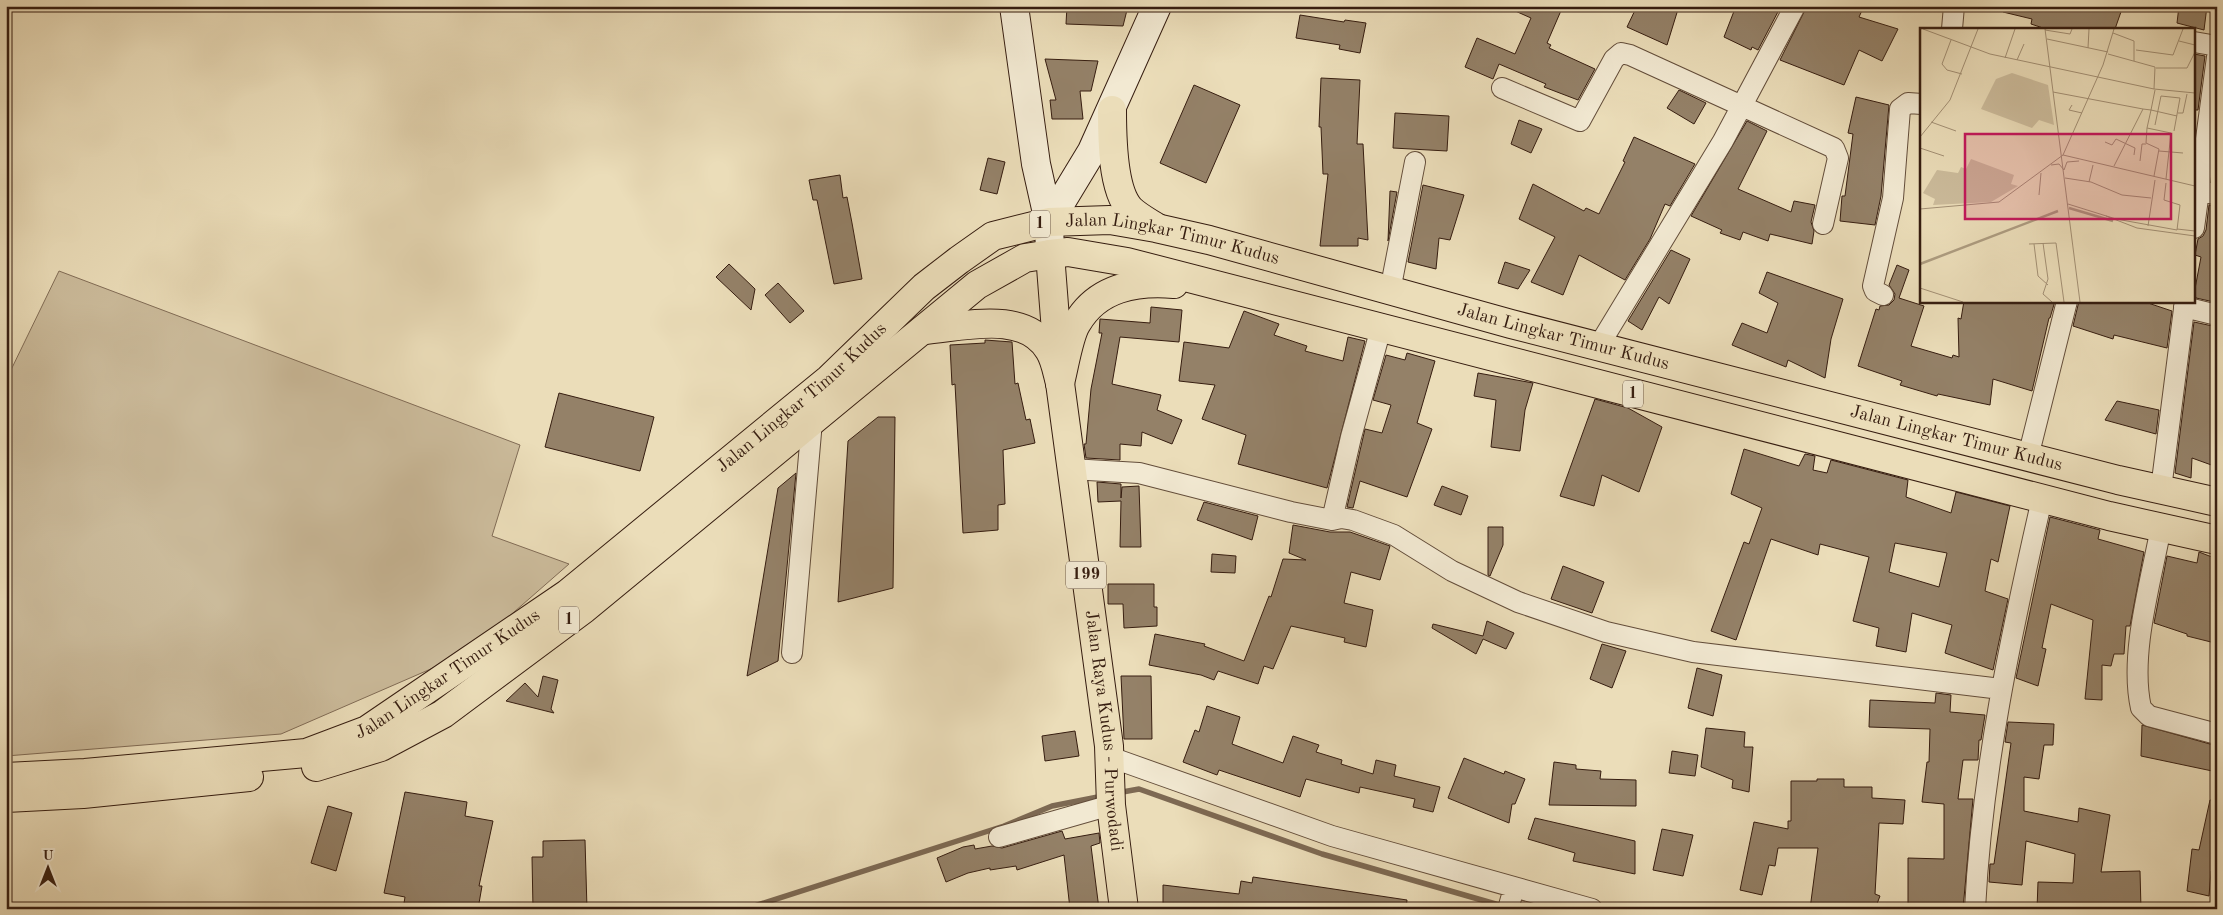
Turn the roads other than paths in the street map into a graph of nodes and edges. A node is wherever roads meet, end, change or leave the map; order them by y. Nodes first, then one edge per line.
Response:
1 (1014, 6) edge
2 (1157, 6) edge
3 (1795, 6) edge
4 (1954, 6) edge
5 (1952, 28) edge
6 (2196, 42) edge
7 (2217, 46) edge
8 (2217, 57) edge
9 (1502, 88) dead end
10 (1920, 104) edge
11 (1742, 106) junction
12 (1112, 110) junction
13 (2202, 116) edge
14 (1416, 162) dead end
15 (2203, 193) edge
16 (2196, 220) edge
17 (1048, 222) junction
18 (1823, 224) dead end
19 (1156, 228) junction
20 (1050, 254) junction
21 (1223, 287) junction
22 (1390, 290) junction
23 (1883, 295) dead end
24 (2067, 302) edge
25 (2184, 304) edge
26 (2217, 315) edge
27 (1381, 328) junction
28 (923, 330) junction
29 (1598, 347) junction
30 (1060, 383) junction
31 (812, 421) junction
32 (2028, 457) junction
33 (1072, 469) junction
34 (2161, 489) junction
35 (2042, 499) junction
36 (2217, 502) edge
37 (1332, 520) junction
38 (2161, 527) junction
39 (2217, 540) edge
40 (792, 653) dead end
41 (2002, 690) junction
42 (2217, 734) edge
43 (1110, 762) junction
44 (6, 777) edge
45 (6, 798) edge
46 (1111, 804) junction
47 (999, 837) dead end
48 (1510, 899) edge
49 (1124, 909) edge
50 (1592, 909) edge
51 (1975, 909) edge

1 - 17 main road
2 - 12 main road
3 - 11 street
4 - 5 street
6 - 7 street
8 - 13 street
9 - 11 street
10 - 23 street
11 - 18 street
11 - 29 street
12 - 17 main road
12 - 19 main road
13 - 15 street
14 - 22 street
15 - 16 street
17 - 19 main road, Jalan Lingkar Timur Kudus / 1
17 - 20 main road
17 - 44 main road, Jalan Lingkar Timur Kudus / 1
19 - 22 main road, Jalan Lingkar Timur Kudus / 1
20 - 21 main road, Jalan Lingkar Timur Kudus / 1
20 - 28 main road, Jalan Lingkar Timur Kudus / 1
20 - 30 main road, Jalan Raya Kudus - Purwodadi / 199
21 - 27 main road, Jalan Lingkar Timur Kudus / 1
21 - 30 main road
22 - 29 main road, Jalan Lingkar Timur Kudus / 1
24 - 32 street
25 - 26 street
25 - 34 street
27 - 35 main road, Jalan Lingkar Timur Kudus / 1
27 - 37 street
28 - 30 main road
28 - 31 main road, Jalan Lingkar Timur Kudus / 1
29 - 32 main road, Jalan Lingkar Timur Kudus / 1
30 - 33 main road, Jalan Raya Kudus - Purwodadi / 199
31 - 40 street
31 - 45 main road, Jalan Lingkar Timur Kudus / 1
32 - 34 main road, Jalan Lingkar Timur Kudus / 1
33 - 37 street
33 - 43 main road, Jalan Raya Kudus - Purwodadi / 199
34 - 36 main road, Jalan Lingkar Timur Kudus / 1
35 - 38 main road, Jalan Lingkar Timur Kudus / 1
35 - 41 street
37 - 41 street
38 - 39 main road, Jalan Lingkar Timur Kudus / 1
38 - 42 street
41 - 51 street
43 - 46 main road, Jalan Raya Kudus - Purwodadi / 199
43 - 48 street
46 - 47 street
46 - 49 main road, Jalan Raya Kudus - Purwodadi / 199
48 - 50 street

